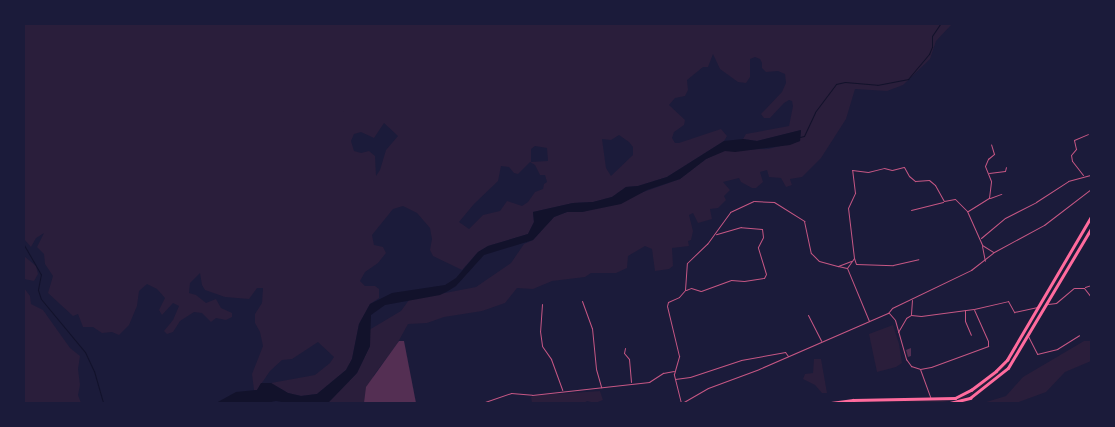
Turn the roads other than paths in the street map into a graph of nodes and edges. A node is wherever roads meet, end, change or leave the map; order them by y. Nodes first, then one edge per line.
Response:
1 (1088, 134) dead end
2 (991, 144) dead end
3 (1006, 167) dead end
4 (989, 173) junction
5 (1091, 175) edge
6 (1084, 176) junction
7 (1091, 189) edge
8 (1001, 194) dead end
9 (989, 198) junction
10 (944, 201) junction
11 (912, 210) dead end
12 (967, 211) junction
13 (1091, 217) edge
14 (1091, 229) edge
15 (715, 234) junction
16 (980, 240) junction
17 (982, 245) junction
18 (994, 252) junction
19 (854, 258) junction
20 (918, 259) dead end
21 (851, 260) junction
22 (985, 261) junction
23 (838, 266) junction
24 (847, 268) junction
25 (1091, 285) edge
26 (1084, 288) junction
27 (685, 290) junction
28 (1091, 297) edge
29 (912, 299) junction
30 (582, 301) dead end
31 (542, 304) dead end
32 (1045, 304) junction
33 (1038, 307) junction
34 (965, 309) junction
35 (974, 309) junction
36 (888, 313) junction
37 (808, 315) dead end
38 (911, 315) junction
39 (868, 321) junction
40 (898, 332) junction
41 (971, 335) dead end
42 (1027, 335) junction
43 (1079, 335) dead end
44 (822, 342) junction
45 (625, 348) dead end
46 (788, 356) junction
47 (920, 369) junction
48 (674, 371) junction
49 (675, 378) junction
50 (631, 383) junction
51 (601, 388) junction
52 (562, 390) junction
53 (931, 399) junction
54 (482, 403) edge
55 (682, 403) edge
56 (831, 403) edge
57 (950, 403) edge

1 - 6 street
2 - 4 street
3 - 4 street
4 - 9 street
5 - 6 street
6 - 16 street
7 - 18 street
8 - 9 street
9 - 12 street
10 - 11 street
10 - 12 street
10 - 19 street
12 - 16 street
13 - 33 highway
14 - 32 highway
15 - 23 street
15 - 27 street
15 - 27 street
16 - 17 street
17 - 18 street
17 - 22 street
18 - 22 street
19 - 20 street
19 - 21 street
21 - 23 street
21 - 24 street
22 - 29 street
23 - 24 street
24 - 39 street
25 - 26 street
26 - 28 street
26 - 32 street
27 - 48 street
29 - 36 street
29 - 38 street
30 - 51 street
31 - 52 street
32 - 42 highway
33 - 35 street
33 - 53 highway
34 - 35 street
34 - 38 street
34 - 41 street
35 - 47 street
36 - 39 street
36 - 40 street
37 - 44 street
38 - 40 street
39 - 44 street
40 - 47 street
42 - 43 street
42 - 57 highway
44 - 46 street
45 - 50 street
46 - 49 street
46 - 55 street
47 - 53 street
48 - 49 street
48 - 50 street
49 - 55 street
50 - 51 street
51 - 52 street
52 - 54 street
53 - 56 highway

